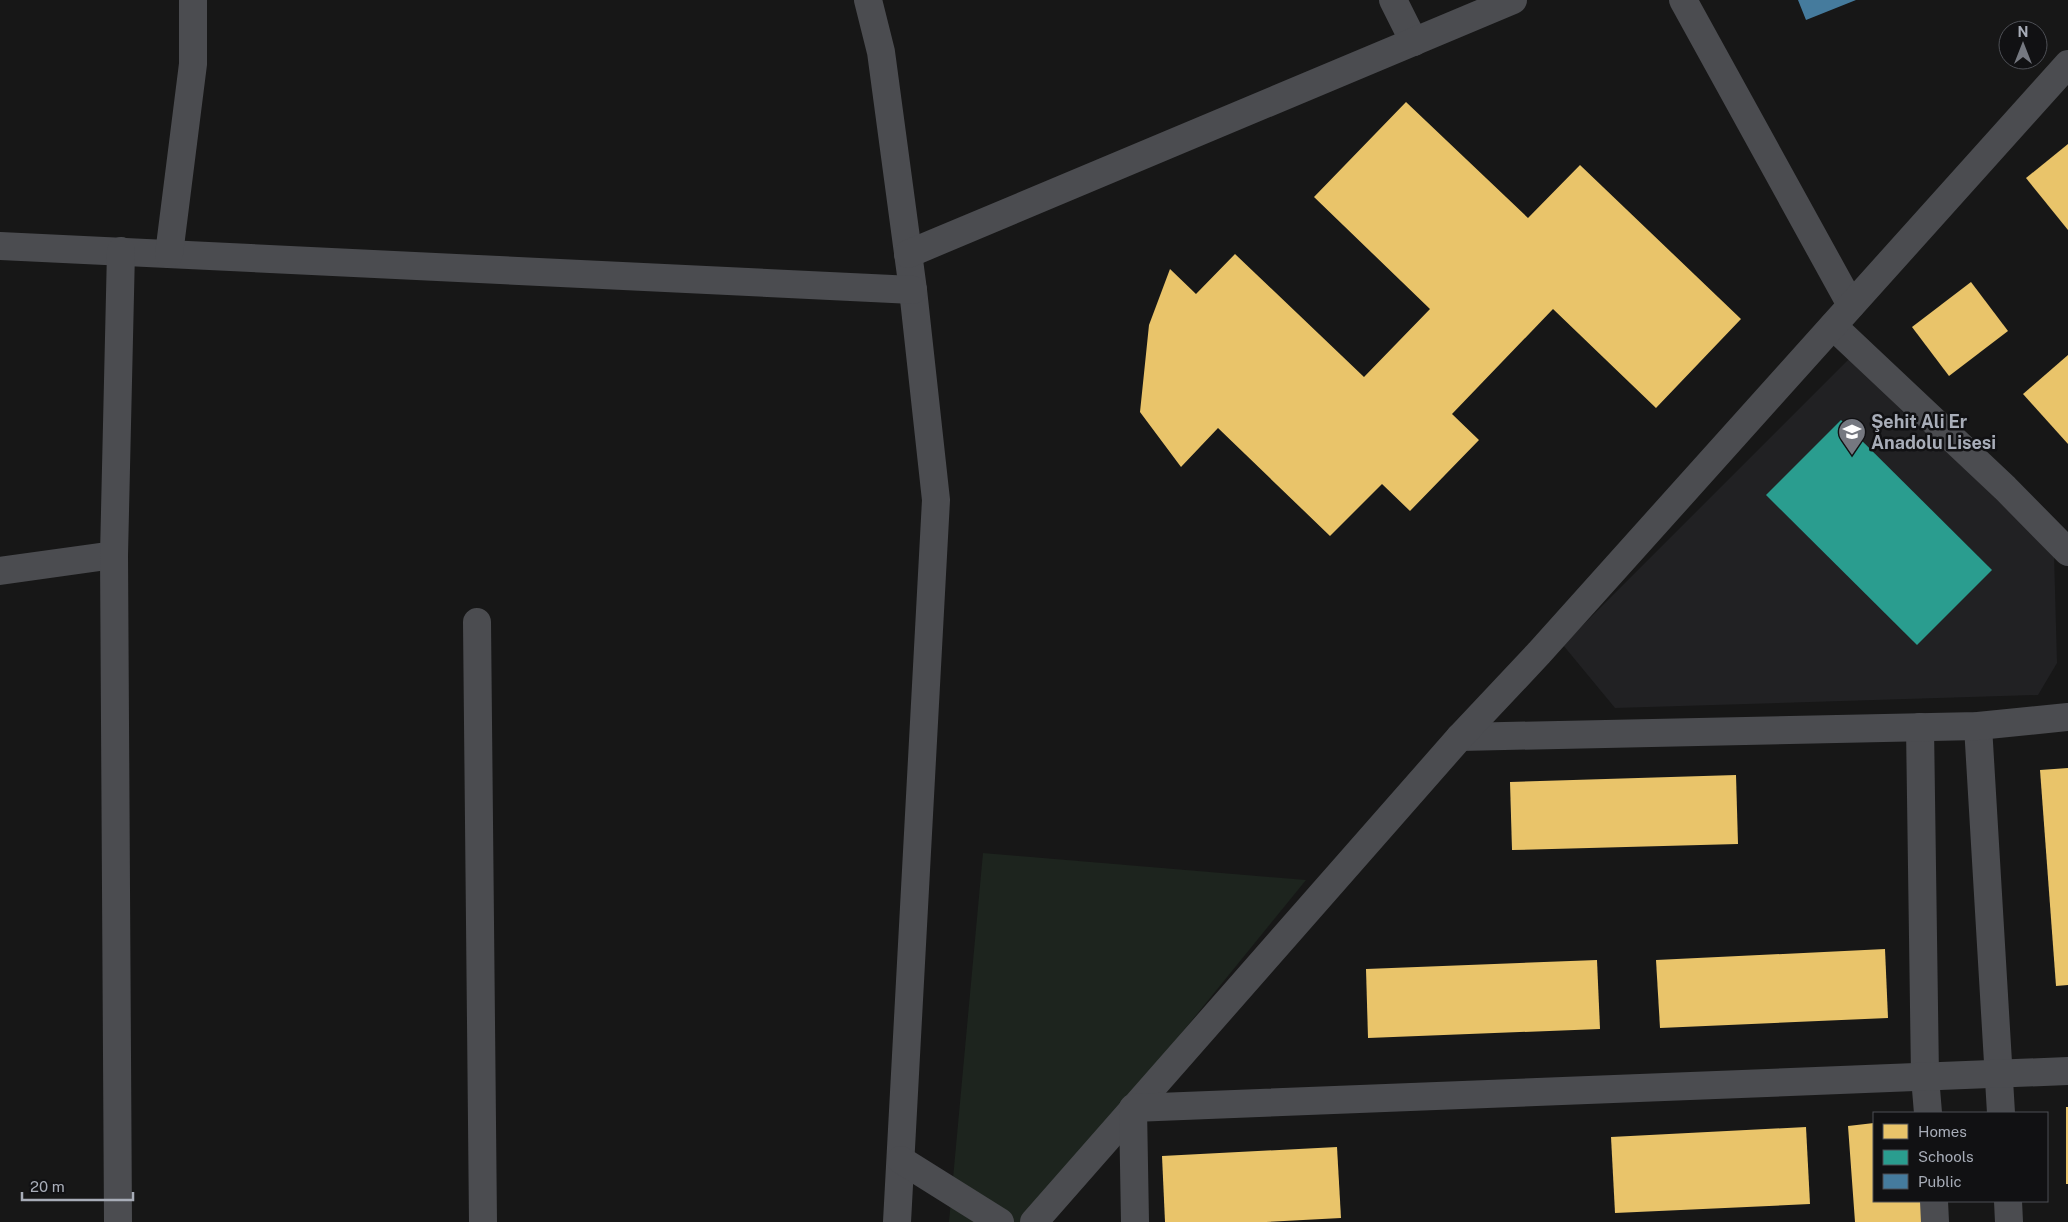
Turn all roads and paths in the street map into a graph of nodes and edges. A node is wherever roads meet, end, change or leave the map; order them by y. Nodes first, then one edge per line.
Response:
1 (193, 0) edge
2 (868, 0) edge
3 (1393, 0) edge
4 (1513, 0) edge
5 (1682, 0) edge
6 (1414, 42) junction
7 (2068, 64) edge
8 (0, 246) edge
9 (121, 251) junction
10 (169, 254) junction
11 (908, 254) junction
12 (913, 290) junction
13 (1852, 305) junction
14 (1833, 326) junction
15 (2068, 552) edge
16 (114, 556) junction
17 (0, 572) edge
18 (477, 622) dead end
19 (2068, 718) edge
20 (1978, 726) junction
21 (1920, 727) junction
22 (1460, 737) junction
23 (2068, 1070) edge
24 (1998, 1073) junction
25 (1926, 1077) junction
26 (1133, 1108) junction
27 (1928, 1112) edge
28 (2001, 1112) edge
29 (901, 1160) junction
30 (1934, 1202) edge
31 (2008, 1202) edge
32 (118, 1222) edge
33 (483, 1222) edge
34 (897, 1222) edge
35 (1000, 1222) edge
36 (1034, 1222) edge
37 (1135, 1222) edge
38 (1935, 1222) edge
39 (2009, 1222) edge

1 - 10 street
2 - 11 street
3 - 6 street
4 - 6 street
5 - 13 street
6 - 11 street
7 - 13 street
8 - 9 street
9 - 10 street
9 - 16 street
10 - 12 street
11 - 12 street
12 - 29 street
13 - 14 street
14 - 15 street
14 - 22 street
16 - 17 street
16 - 32 street
18 - 33 street
19 - 20 street
20 - 21 street
20 - 24 street
21 - 22 street
21 - 25 street
22 - 26 street
23 - 24 street
24 - 25 street
24 - 28 street
25 - 26 street
25 - 27 street
26 - 36 street
26 - 37 street
29 - 34 street
29 - 35 street
30 - 38 street
31 - 39 street

